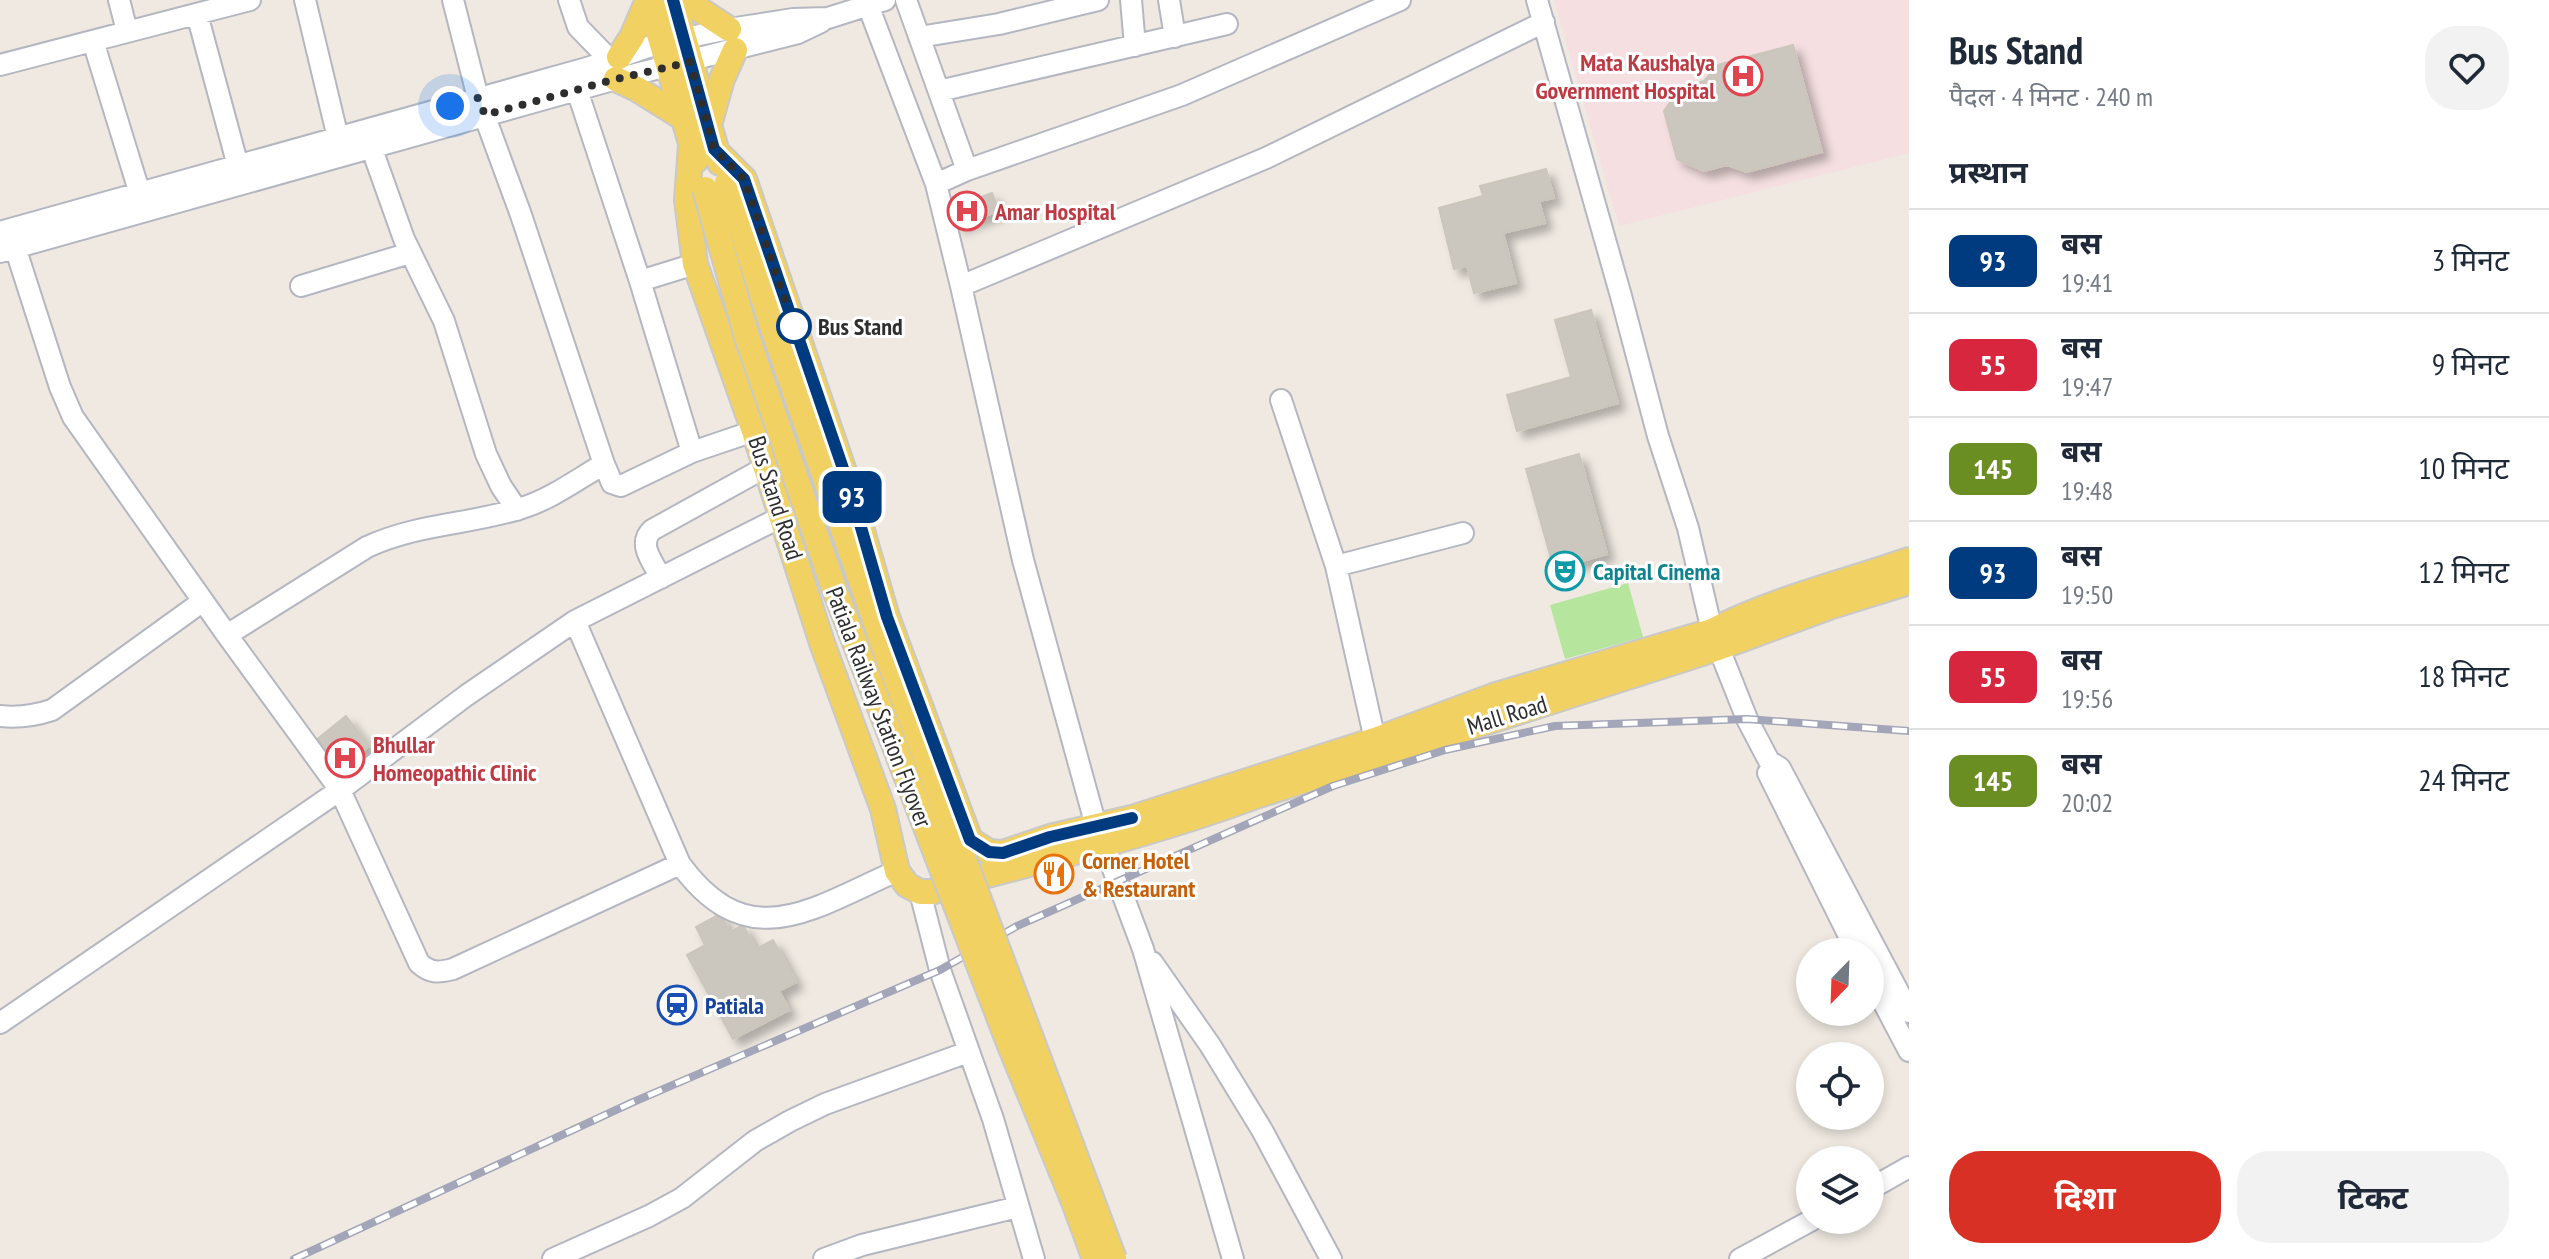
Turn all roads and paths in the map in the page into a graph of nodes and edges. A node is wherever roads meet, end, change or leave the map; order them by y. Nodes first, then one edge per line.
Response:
1 (119, 0) edge
2 (250, 0) edge
3 (305, 0) edge
4 (453, 0) edge
5 (569, 0) edge
6 (648, 0) edge
7 (673, 0) edge
8 (685, 0) edge
9 (906, 0) edge
10 (1098, 0) edge
11 (1131, 0) edge
12 (1169, 0) edge
13 (1400, 0) edge
14 (1537, 0) edge
15 (873, 2) edge
16 (197, 14) junction
17 (1544, 22) junction
18 (1227, 24) dead end
19 (127, 31) junction
20 (919, 37) junction
21 (1175, 37) junction
22 (732, 39) junction
23 (93, 41) junction
24 (672, 41) junction
25 (1135, 46) junction
26 (0, 65) edge
27 (678, 65) junction
28 (615, 66) junction
29 (577, 90) junction
30 (939, 91) junction
31 (482, 107) junction
32 (682, 117) junction
33 (709, 125) junction
34 (338, 138) junction
35 (368, 139) junction
36 (702, 147) junction
37 (238, 166) junction
38 (967, 170) junction
39 (936, 184) junction
40 (716, 186) junction
41 (143, 202) junction
42 (0, 232) edge
43 (8, 250) edge
44 (410, 253) junction
45 (695, 264) junction
46 (640, 281) junction
47 (301, 286) dead end
48 (961, 286) junction
49 (1281, 400) dead end
50 (754, 431) junction
51 (692, 452) junction
52 (604, 464) junction
53 (766, 467) junction
54 (849, 486) junction
55 (517, 510) junction
56 (783, 516) junction
57 (1463, 533) dead end
58 (1909, 560) edge
59 (1336, 566) junction
60 (661, 578) junction
61 (1909, 582) edge
62 (203, 601) junction
63 (575, 621) junction
64 (227, 635) junction
65 (1715, 640) junction
66 (0, 716) edge
67 (1375, 740) junction
68 (1769, 761) junction
69 (340, 790) junction
70 (1132, 818) joint
71 (1100, 836) junction
72 (680, 864) junction
73 (897, 871) junction
74 (920, 892) junction
75 (1850, 938) edge
76 (1143, 949) junction
77 (1884, 1004) edge
78 (1909, 1012) edge
79 (0, 1023) edge
80 (1909, 1051) edge
81 (968, 1052) junction
82 (1909, 1167) edge
83 (1884, 1181) edge
84 (1018, 1207) junction
85 (1796, 1229) edge
86 (553, 1259) edge
87 (824, 1259) edge
88 (1034, 1259) edge
89 (1095, 1259) edge
90 (1114, 1259) edge
91 (1233, 1259) edge
92 (1331, 1259) edge
93 (1740, 1259) edge

1 - 19 street
2 - 16 street
3 - 34 street
4 - 31 street
5 - 28 street
6 - 24 main road, Bus Stand Road
6 - 28 main road
7 - 24 main road, Bus Stand Road
8 - 22 main road
9 - 20 street
10 - 20 street
11 - 25 street
12 - 21 street
13 - 38 street
14 - 17 street
15 - 22 street
15 - 39 street
16 - 19 street
16 - 37 street
17 - 48 street
17 - 65 street
18 - 21 street
19 - 23 street
20 - 30 street
21 - 25 street
22 - 24 street
22 - 27 street
22 - 33 main road
23 - 26 street
23 - 41 street
24 - 27 main road, Bus Stand Road
24 - 28 street
25 - 30 street
27 - 28 street
27 - 32 main road, Bus Stand Road
27 - 33 main road, Bus Stand Road
28 - 29 street
28 - 31 street
28 - 32 main road
29 - 31 street
29 - 46 street
30 - 38 street
31 - 35 street
31 - 52 street
32 - 36 main road, Bus Stand Road
33 - 36 main road, Bus Stand Road
34 - 35 street
34 - 37 street
35 - 41 street
35 - 44 street
36 - 40 main road, Patiala Railway Station Flyover
36 - 45 main road, Bus Stand Road
36 - 54 main road, Bus Stand Road
37 - 41 street
38 - 39 street
39 - 48 street
40 - 89 main road, Patiala Railway Station Flyover, bridge
40 - 90 main road, Patiala Railway Station Flyover, bridge
41 - 42 street
41 - 43 street
43 - 62 street
44 - 47 street
44 - 55 street
45 - 46 street
45 - 50 main road, Bus Stand Road
46 - 51 street
48 - 71 street
49 - 59 street
50 - 51 street
50 - 53 main road, Bus Stand Road
51 - 52 street
52 - 55 street
53 - 56 main road, Bus Stand Road
53 - 60 street
54 - 56 street
54 - 71 main road, Bus Stand Road
55 - 64 street
56 - 60 street
56 - 73 main road, Bus Stand Road
57 - 59 street
58 - 65 main road, Mall Road
59 - 67 street
60 - 63 street
61 - 65 main road, Mall Road
62 - 64 street
62 - 66 street
63 - 69 street
63 - 72 street
64 - 69 street
65 - 67 main road, Mall Road
65 - 68 street
65 - 71 main road, Mall Road
67 - 70 main road, Mall Road
68 - 75 street
68 - 78 street
69 - 72 street
69 - 79 street
70 - 71 main road, Bus Stand Road
71 - 74 main road, Bus Stand Road
71 - 76 street
72 - 73 street
73 - 74 main road
74 - 81 street
76 - 91 street
76 - 92 street
77 - 80 street
81 - 84 street
81 - 86 street
82 - 83 street
84 - 87 street
84 - 88 street
85 - 93 street

